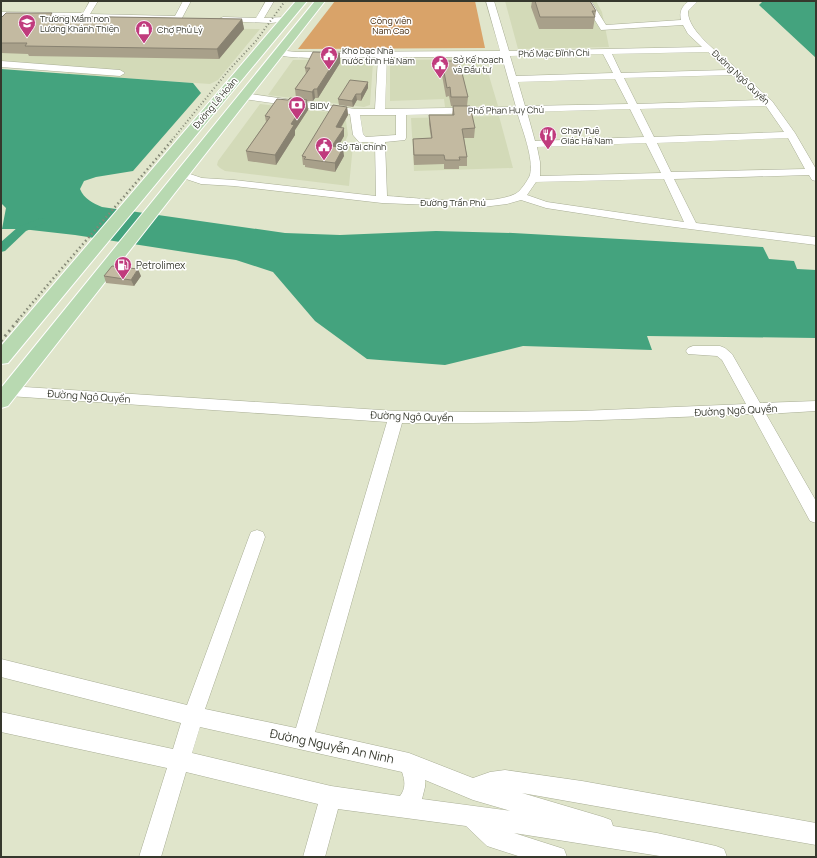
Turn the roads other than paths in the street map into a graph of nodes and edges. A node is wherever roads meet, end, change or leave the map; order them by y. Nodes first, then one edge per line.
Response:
1 (94, 1) edge
2 (187, 1) edge
3 (270, 1) edge
4 (279, 1) edge
5 (302, 1) edge
6 (320, 1) edge
7 (490, 1) edge
8 (587, 1) edge
9 (694, 1) edge
10 (264, 12) junction
11 (1, 14) edge
12 (87, 16) junction
13 (214, 19) edge
14 (285, 19) junction
15 (259, 20) junction
16 (304, 21) junction
17 (685, 22) junction
18 (83, 26) edge
19 (710, 49) junction
20 (606, 52) junction
21 (278, 53) junction
22 (383, 54) junction
23 (504, 54) junction
24 (62, 57) edge
25 (1, 64) edge
26 (54, 68) junction
27 (737, 72) junction
28 (120, 73) dead end
29 (618, 76) junction
30 (513, 79) junction
31 (244, 96) junction
32 (769, 102) junction
33 (634, 107) junction
34 (522, 109) junction
35 (355, 112) junction
36 (380, 112) junction
37 (401, 112) junction
38 (791, 135) junction
39 (380, 140) junction
40 (650, 140) junction
41 (532, 144) junction
42 (158, 171) junction
43 (181, 174) junction
44 (667, 175) junction
45 (814, 176) edge
46 (533, 179) junction
47 (521, 196) junction
48 (382, 200) junction
49 (692, 226) junction
50 (816, 242) edge
51 (693, 351) dead end
52 (1, 358) edge
53 (5, 396) edge
54 (816, 406) edge
55 (756, 409) junction
56 (396, 417) junction
57 (816, 516) edge
58 (257, 537) dead end
59 (1, 668) edge
60 (193, 716) junction
61 (1, 722) edge
62 (303, 740) junction
63 (178, 760) junction
64 (409, 763) junction
65 (473, 788) junction
66 (331, 797) junction
67 (404, 808) junction
68 (472, 817) junction
69 (816, 834) edge
70 (657, 844) junction
71 (150, 857) edge
72 (314, 857) edge
73 (556, 857) edge
74 (716, 857) edge

1 - 12 street
2 - 12 street
3 - 10 street
4 - 10 street
5 - 14 main road, Đường Lê Hoàn
6 - 16 main road, Đường Lê Hoàn
7 - 23 street
8 - 17 street
9 - 17 street
10 - 15 street
11 - 12 street
12 - 18 street
13 - 15 street
14 - 15 street
14 - 16 main road
14 - 42 main road, Đường Lê Hoàn
16 - 21 main road, Đường Lê Hoàn
17 - 19 street, Đường Ngô Quyền
19 - 20 street, Phố Mạc Đĩnh Chi
19 - 27 street, Đường Ngô Quyền
20 - 23 street, Phố Mạc Đĩnh Chi
20 - 29 street
21 - 22 street, Phố Mạc Đĩnh Chi
21 - 31 main road, Đường Lê Hoàn
22 - 23 street, Phố Mạc Đĩnh Chi
22 - 36 street
23 - 30 street
24 - 26 street
25 - 26 street
26 - 28 street
27 - 29 street
27 - 32 street, Đường Ngô Quyền
29 - 30 street
29 - 33 street
30 - 34 street
31 - 35 street, Phố Phan Huy Chú
31 - 43 main road, Đường Lê Hoàn
32 - 33 street, Phố Phan Huy Chú
32 - 38 street, Đường Ngô Quyền
33 - 34 street, Phố Phan Huy Chú
33 - 40 street
34 - 37 street, Phố Phan Huy Chú
34 - 41 street
35 - 36 street, Phố Phan Huy Chú
35 - 39 street
36 - 37 street, Phố Phan Huy Chú
37 - 39 street
38 - 40 street
38 - 45 street, Đường Ngô Quyền
39 - 48 street
40 - 41 street
40 - 44 street
41 - 46 street
42 - 43 main road
42 - 52 main road, Đường Lê Hoàn
43 - 48 street, Đường Trần Phú
43 - 53 main road, Đường Lê Hoàn
44 - 45 street
44 - 46 street
44 - 49 street
46 - 47 street
47 - 48 street, Đường Trần Phú
47 - 49 street
49 - 50 street
51 - 55 street
53 - 56 street, Đường Ngô Quyền
54 - 55 street, Đường Ngô Quyền
55 - 56 street, Đường Ngô Quyền
55 - 57 street
56 - 62 street
58 - 60 street
59 - 60 street, Đường Nguyễn An Ninh
60 - 62 street, Đường Nguyễn An Ninh
60 - 63 street
61 - 63 street, Đường Nguyễn An Ninh
62 - 64 street, Đường Nguyễn An Ninh
63 - 66 street, Đường Nguyễn An Ninh
63 - 71 street
64 - 65 street, Đường Nguyễn An Ninh
64 - 67 street
65 - 69 street
65 - 70 street, Đường Nguyễn An Ninh
66 - 67 street, Đường Nguyễn An Ninh
66 - 72 street
67 - 68 street, Đường Nguyễn An Ninh
68 - 70 street, Đường Nguyễn An Ninh
68 - 73 street
70 - 74 street, Đường Nguyễn An Ninh

